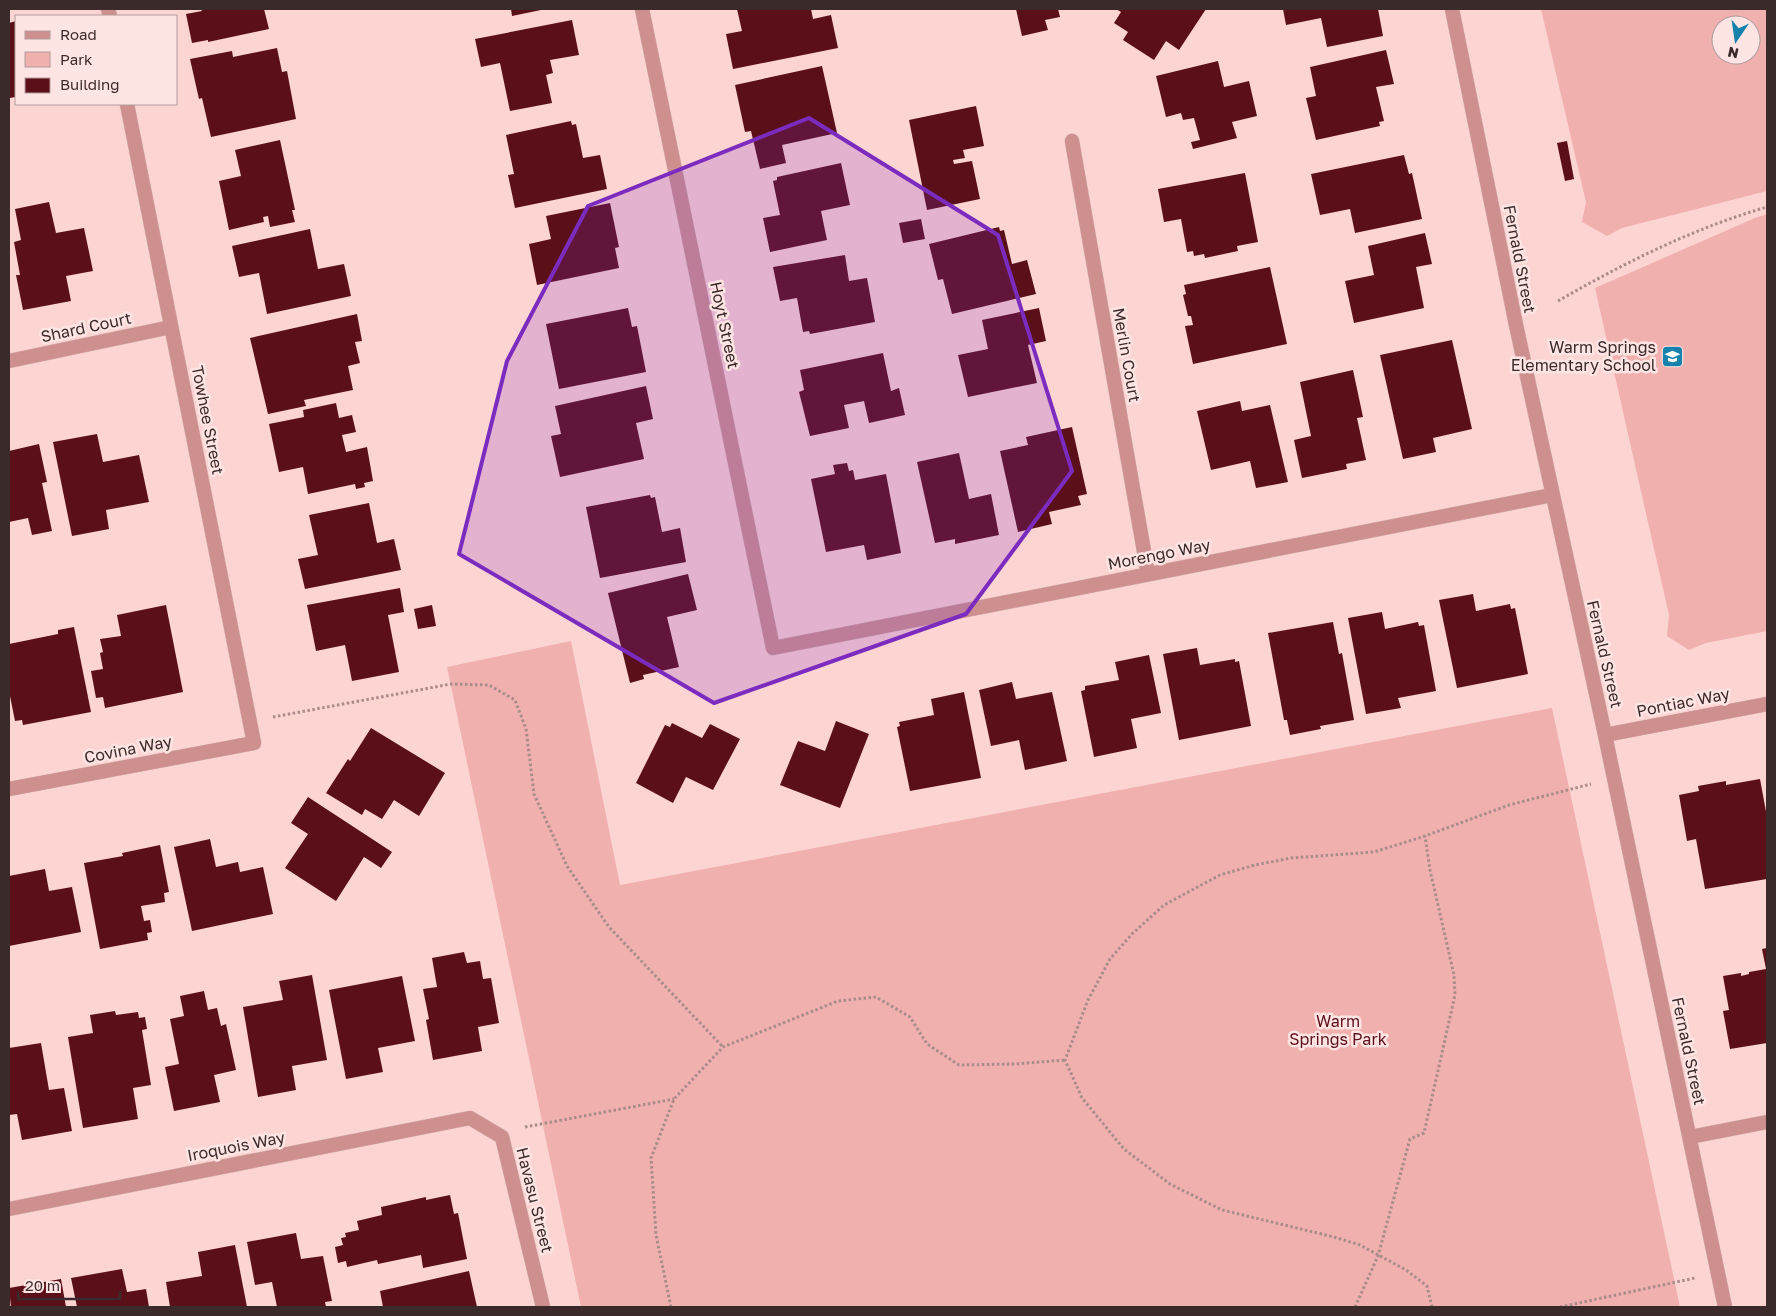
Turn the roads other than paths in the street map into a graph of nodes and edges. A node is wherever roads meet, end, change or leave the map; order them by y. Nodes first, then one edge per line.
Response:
1 (642, 9) edge
2 (1452, 9) edge
3 (127, 105) edge
4 (1072, 141) dead end
5 (171, 328) junction
6 (9, 361) edge
7 (1552, 496) junction
8 (1148, 574) junction
9 (773, 648) joint
10 (1767, 704) edge
11 (1606, 735) junction
12 (254, 743) joint
13 (9, 789) edge
14 (470, 1118) joint
15 (1767, 1122) edge
16 (1690, 1137) junction
17 (9, 1209) edge
18 (543, 1307) edge
19 (1725, 1307) edge

1 - 9 street, Hoyt Street
2 - 7 street, Fernald Street
3 - 5 street, Towhee Street
4 - 8 street, Merlin Court
5 - 6 street, Shard Court
5 - 12 street, Towhee Street
7 - 8 street, Morengo Way
7 - 11 street, Fernald Street
8 - 9 street, Morengo Way
10 - 11 street, Pontiac Way
11 - 16 street, Fernald Street
12 - 13 street, Covina Way
14 - 17 street, Iroquois Way
14 - 18 street, Havasu Street
15 - 16 street
16 - 19 street, Fernald Street

